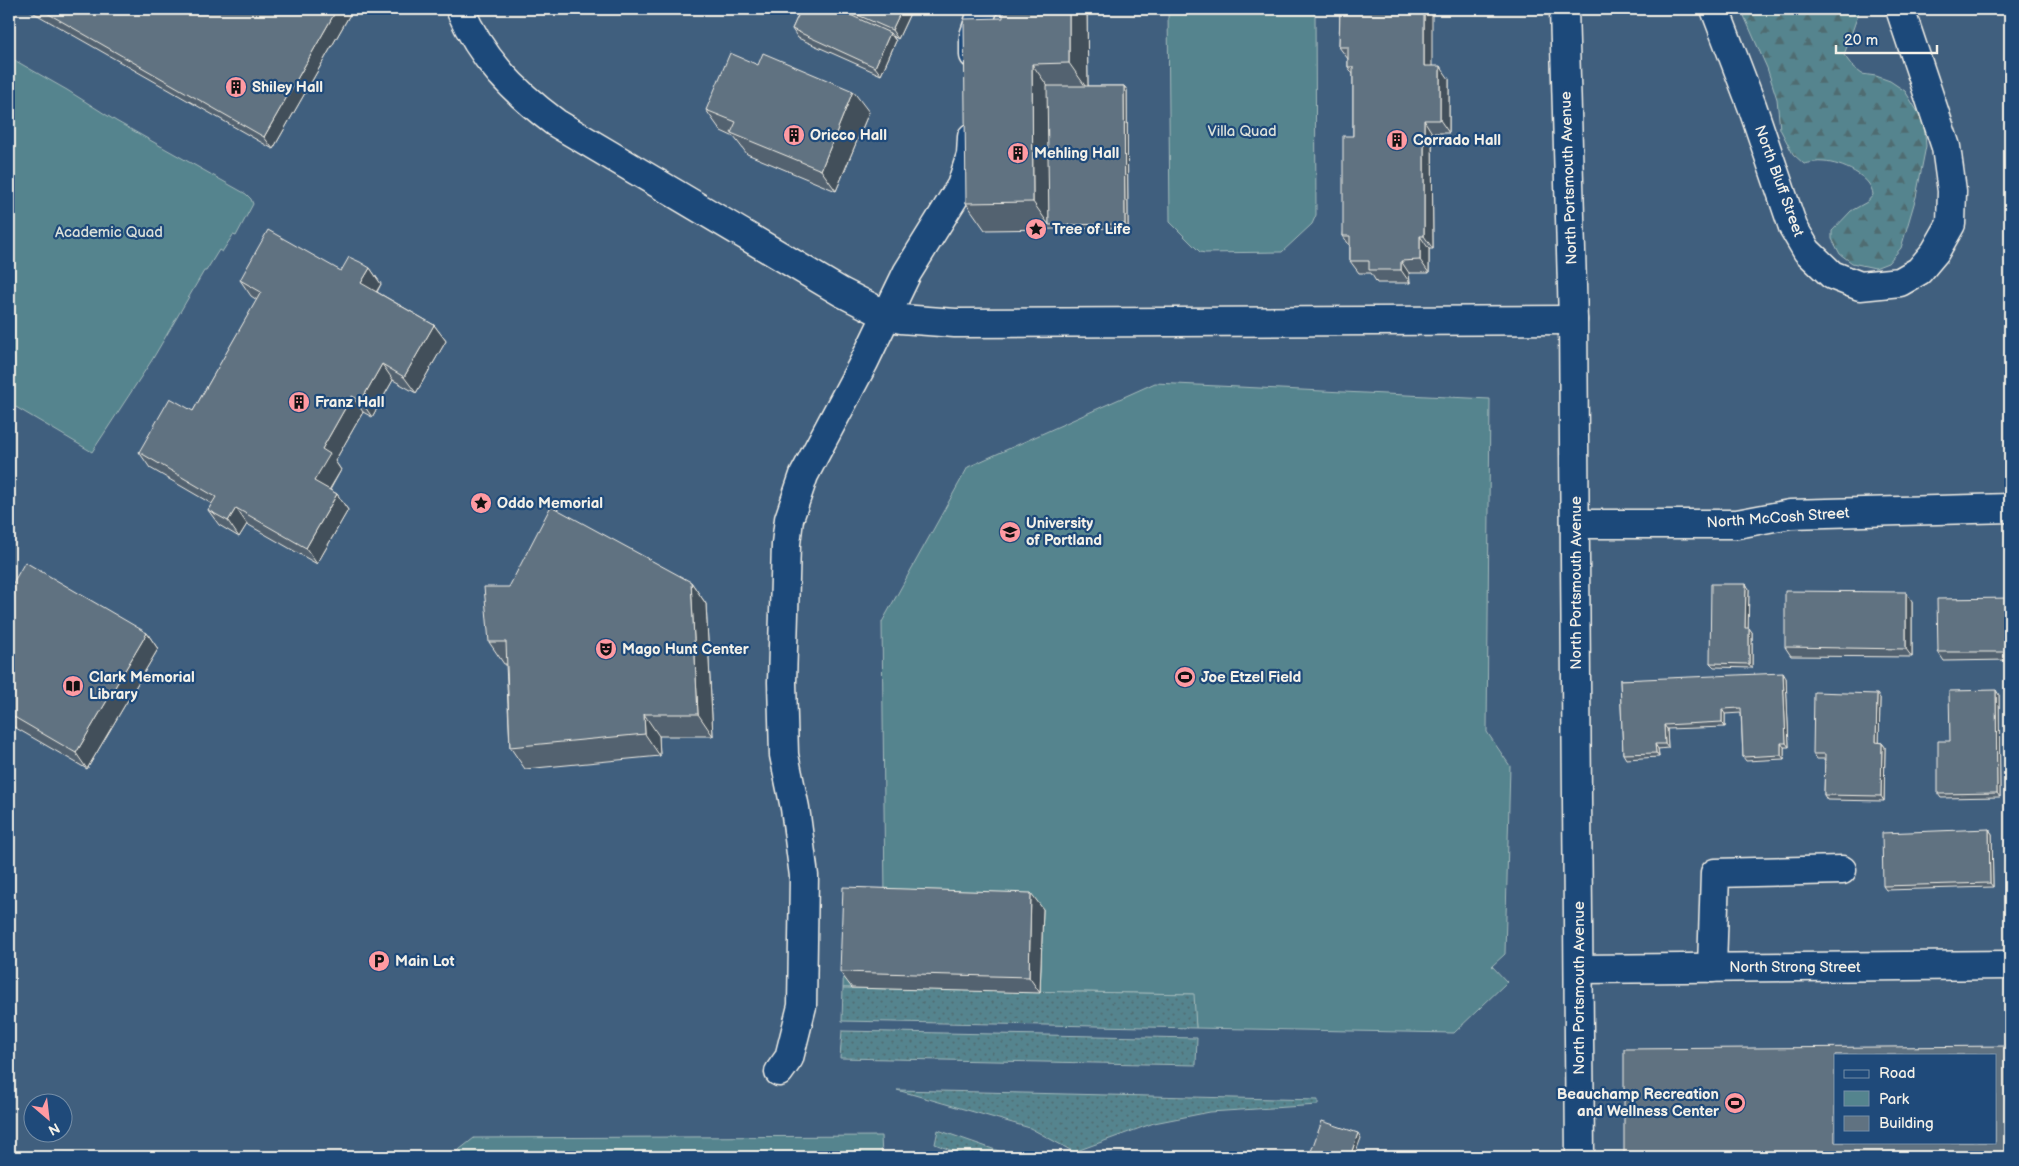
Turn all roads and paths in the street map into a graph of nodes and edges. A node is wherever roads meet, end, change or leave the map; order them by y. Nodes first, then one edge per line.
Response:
1 (460, 9) edge
2 (983, 9) edge
3 (1564, 9) edge
4 (1715, 9) edge
5 (1900, 9) edge
6 (974, 83) edge
7 (975, 110) edge
8 (886, 315) junction
9 (1574, 320) junction
10 (2010, 508) edge
11 (1575, 524) junction
12 (1842, 870) dead end
13 (2010, 965) edge
14 (1712, 968) junction
15 (1579, 969) junction
16 (779, 1072) dead end
17 (1580, 1157) edge

1 - 8 street
2 - 6 street
3 - 9 street, North Portsmouth Avenue
4 - 5 street, North Bluff Street
7 - 8 street
8 - 9 street
8 - 16 street
9 - 11 street, North Portsmouth Avenue
10 - 11 street, North McCosh Street
11 - 15 street, North Portsmouth Avenue
12 - 14 street
13 - 14 street, North Strong Street
14 - 15 street, North Strong Street
15 - 17 street, North Portsmouth Avenue

